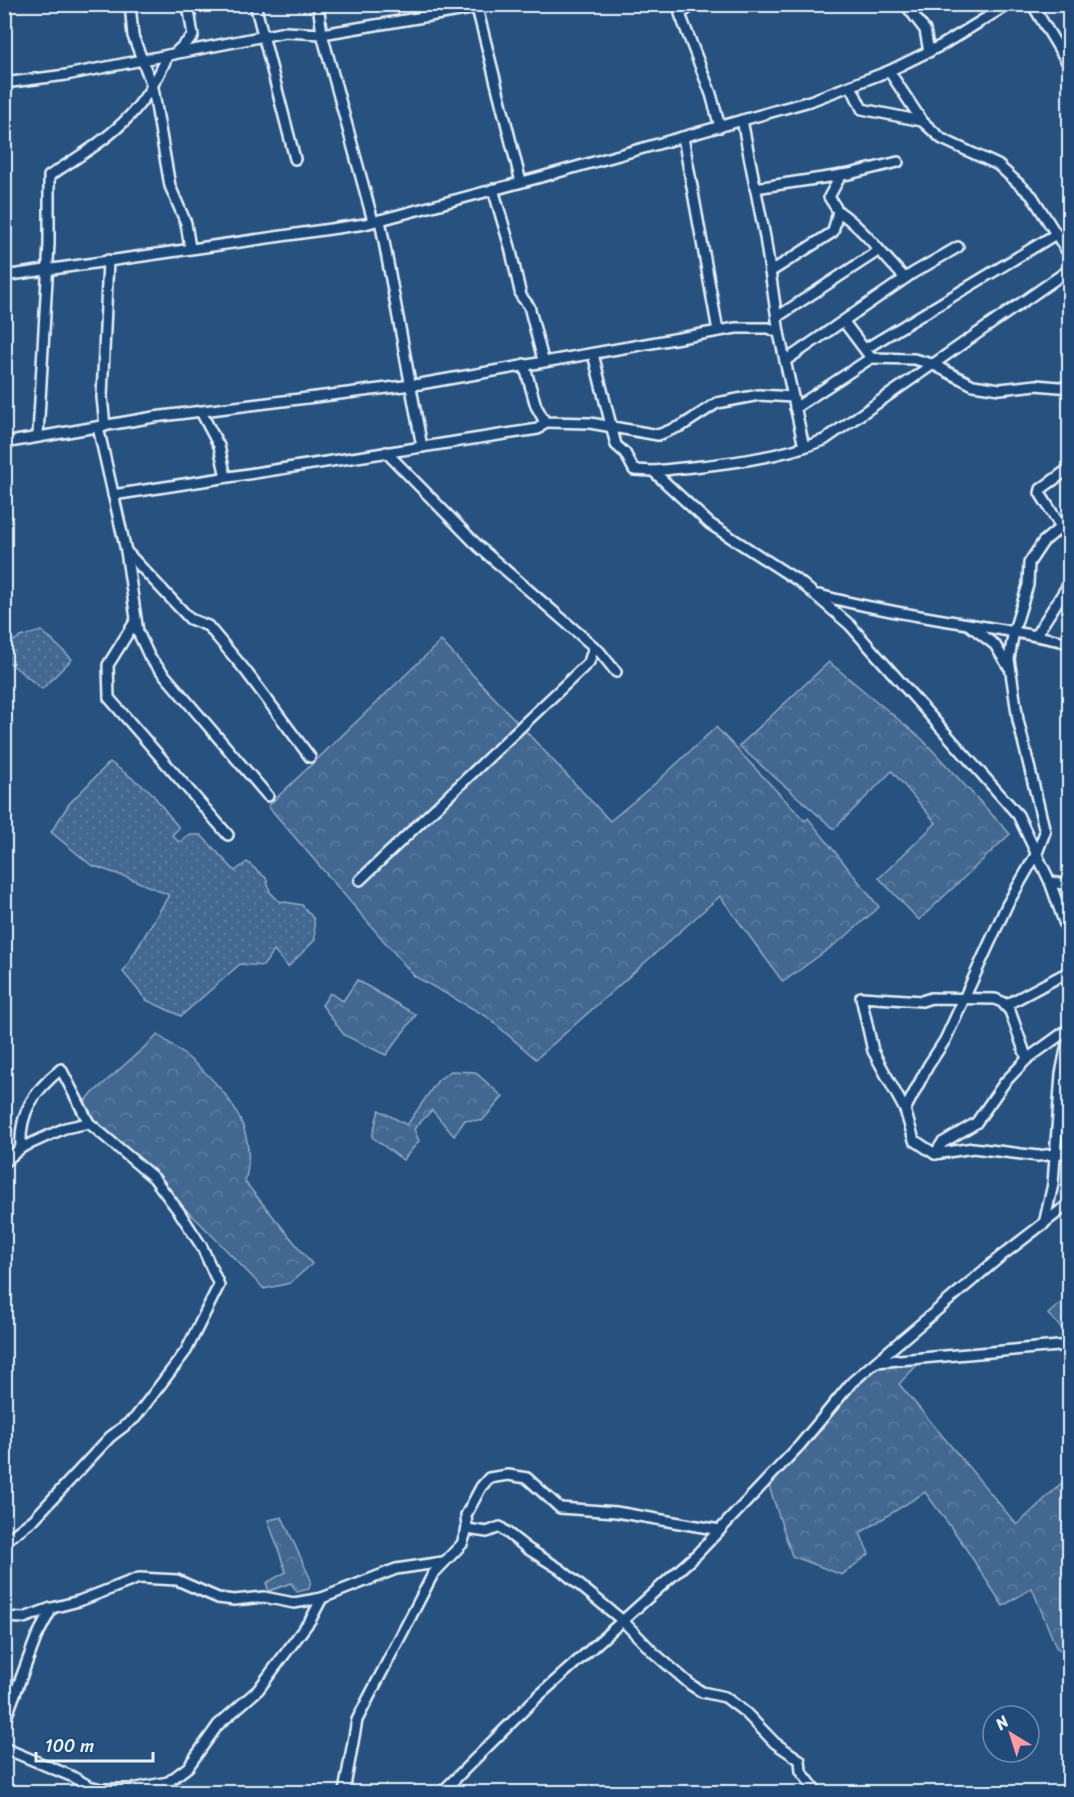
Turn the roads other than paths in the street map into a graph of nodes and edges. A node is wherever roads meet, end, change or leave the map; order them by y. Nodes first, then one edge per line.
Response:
1 (130, 4) edge
2 (188, 4) edge
3 (255, 4) edge
4 (318, 4) edge
5 (673, 4) edge
6 (694, 4) edge
7 (906, 4) edge
8 (1032, 4) edge
9 (1008, 5) edge
10 (476, 6) edge
11 (680, 14) junction
12 (322, 34) junction
13 (193, 36) junction
14 (262, 36) junction
15 (211, 47) junction
16 (929, 52) junction
17 (171, 55) junction
18 (142, 60) junction
19 (1070, 67) edge
20 (889, 71) junction
21 (4, 83) edge
22 (851, 86) junction
23 (153, 88) junction
24 (742, 120) junction
25 (922, 121) junction
26 (720, 127) junction
27 (682, 137) junction
28 (295, 159) dead end
29 (898, 162) dead end
30 (842, 175) junction
31 (521, 182) junction
32 (755, 188) junction
33 (493, 189) junction
34 (838, 211) junction
35 (376, 220) junction
36 (1056, 234) junction
37 (958, 247) dead end
38 (190, 248) junction
39 (878, 251) junction
40 (1070, 256) edge
41 (108, 260) junction
42 (47, 269) junction
43 (1070, 269) edge
44 (770, 272) junction
45 (4, 276) edge
46 (906, 278) junction
47 (777, 317) junction
48 (844, 322) junction
49 (718, 331) junction
50 (779, 333) junction
51 (864, 349) junction
52 (593, 354) junction
53 (871, 358) junction
54 (543, 360) junction
55 (785, 361) junction
56 (524, 364) junction
57 (932, 364) junction
58 (412, 384) junction
59 (1070, 387) edge
60 (793, 398) junction
61 (795, 408) junction
62 (201, 412) junction
63 (545, 422) junction
64 (101, 427) junction
65 (611, 427) junction
66 (38, 435) junction
67 (4, 443) edge
68 (422, 447) junction
69 (804, 447) junction
70 (386, 453) junction
71 (1070, 468) edge
72 (653, 471) junction
73 (226, 477) junction
74 (113, 495) junction
75 (1065, 525) edge
76 (126, 551) junction
77 (1070, 582) edge
78 (817, 594) junction
79 (136, 620) junction
80 (968, 625) junction
81 (1014, 630) junction
82 (1036, 635) junction
83 (1070, 643) edge
84 (594, 647) junction
85 (1009, 668) junction
86 (616, 672) dead end
87 (310, 757) dead end
88 (268, 796) dead end
89 (228, 836) dead end
90 (1037, 853) junction
91 (360, 880) dead end
92 (1050, 882) junction
93 (1070, 885) edge
94 (1070, 939) edge
95 (1070, 971) edge
96 (963, 999) junction
97 (1006, 1005) junction
98 (1070, 1029) edge
99 (1027, 1059) junction
100 (905, 1110) junction
101 (89, 1123) junction
102 (21, 1148) junction
103 (1070, 1152) edge
104 (935, 1154) junction
105 (1055, 1154) junction
106 (4, 1162) edge
107 (1070, 1203) edge
108 (1044, 1224) junction
109 (1070, 1345) edge
110 (876, 1362) junction
111 (467, 1529) junction
112 (720, 1530) junction
113 (4, 1542) edge
114 (443, 1562) junction
115 (321, 1598) junction
116 (52, 1608) junction
117 (4, 1617) edge
118 (624, 1621) junction
119 (4, 1723) edge
120 (4, 1748) edge
121 (157, 1786) junction
122 (188, 1792) edge
123 (344, 1792) edge
124 (442, 1792) edge
125 (817, 1792) edge

1 - 18 street
2 - 13 street
3 - 14 street
4 - 12 street
5 - 11 street
6 - 11 street
7 - 16 street
8 - 19 street
9 - 16 street
10 - 12 street
10 - 31 street
11 - 26 street
12 - 14 street
12 - 35 street
13 - 15 street
13 - 17 street
14 - 15 street
14 - 28 street
15 - 17 street
16 - 20 street
17 - 18 street
17 - 23 street
18 - 21 street
18 - 23 street
20 - 22 street
20 - 25 street
22 - 24 street
22 - 25 street
23 - 38 street
23 - 42 street
24 - 26 street
24 - 32 street
25 - 36 street
26 - 27 street
27 - 31 street
27 - 49 street
29 - 30 street
30 - 32 street
30 - 34 street
31 - 33 street
32 - 44 street
33 - 35 street
33 - 54 street
34 - 39 street
34 - 44 street
35 - 38 street
35 - 58 street
36 - 40 street
36 - 51 street
37 - 46 street
38 - 41 street
39 - 46 street
39 - 47 street
41 - 42 street
41 - 64 street
42 - 45 street
42 - 66 street
43 - 57 street
44 - 47 street
46 - 48 street
47 - 50 street
48 - 51 street
48 - 55 street
49 - 50 street
49 - 52 street
50 - 55 street
51 - 53 street
52 - 54 street
52 - 65 street
53 - 57 street
53 - 61 street
54 - 56 street
55 - 60 street
56 - 58 street
56 - 63 street
57 - 59 street
57 - 69 street
58 - 62 street
58 - 68 street
60 - 61 street
60 - 65 street
61 - 69 street
62 - 64 street
62 - 73 street
63 - 65 street
63 - 68 street
64 - 66 street
64 - 74 street
65 - 72 street
66 - 67 street
68 - 70 street
69 - 72 street
70 - 73 street
70 - 84 street
71 - 75 street
72 - 78 street
73 - 74 street
74 - 76 street
75 - 81 street
76 - 79 street
76 - 87 street
77 - 82 street
78 - 80 street
78 - 90 street
79 - 88 street
79 - 89 street
80 - 81 street
80 - 85 street
81 - 82 street
81 - 85 street
82 - 83 street
84 - 86 street
84 - 91 street
85 - 90 street
90 - 92 street
90 - 96 street
92 - 93 street
92 - 94 street
95 - 97 street
96 - 97 street
96 - 100 street
96 - 100 street
97 - 99 street
98 - 99 street
98 - 105 street
99 - 104 street
100 - 104 street
101 - 102 street
101 - 102 street
101 - 113 street
102 - 106 street
103 - 105 street
104 - 105 street
105 - 108 street
107 - 108 street
108 - 110 street
109 - 110 street
110 - 112 street
111 - 112 street
111 - 114 street
111 - 118 street
112 - 118 street
114 - 115 street
114 - 123 street
115 - 116 street
115 - 121 street
116 - 117 street
116 - 119 street
118 - 124 street
118 - 125 street
120 - 121 street
121 - 122 street

